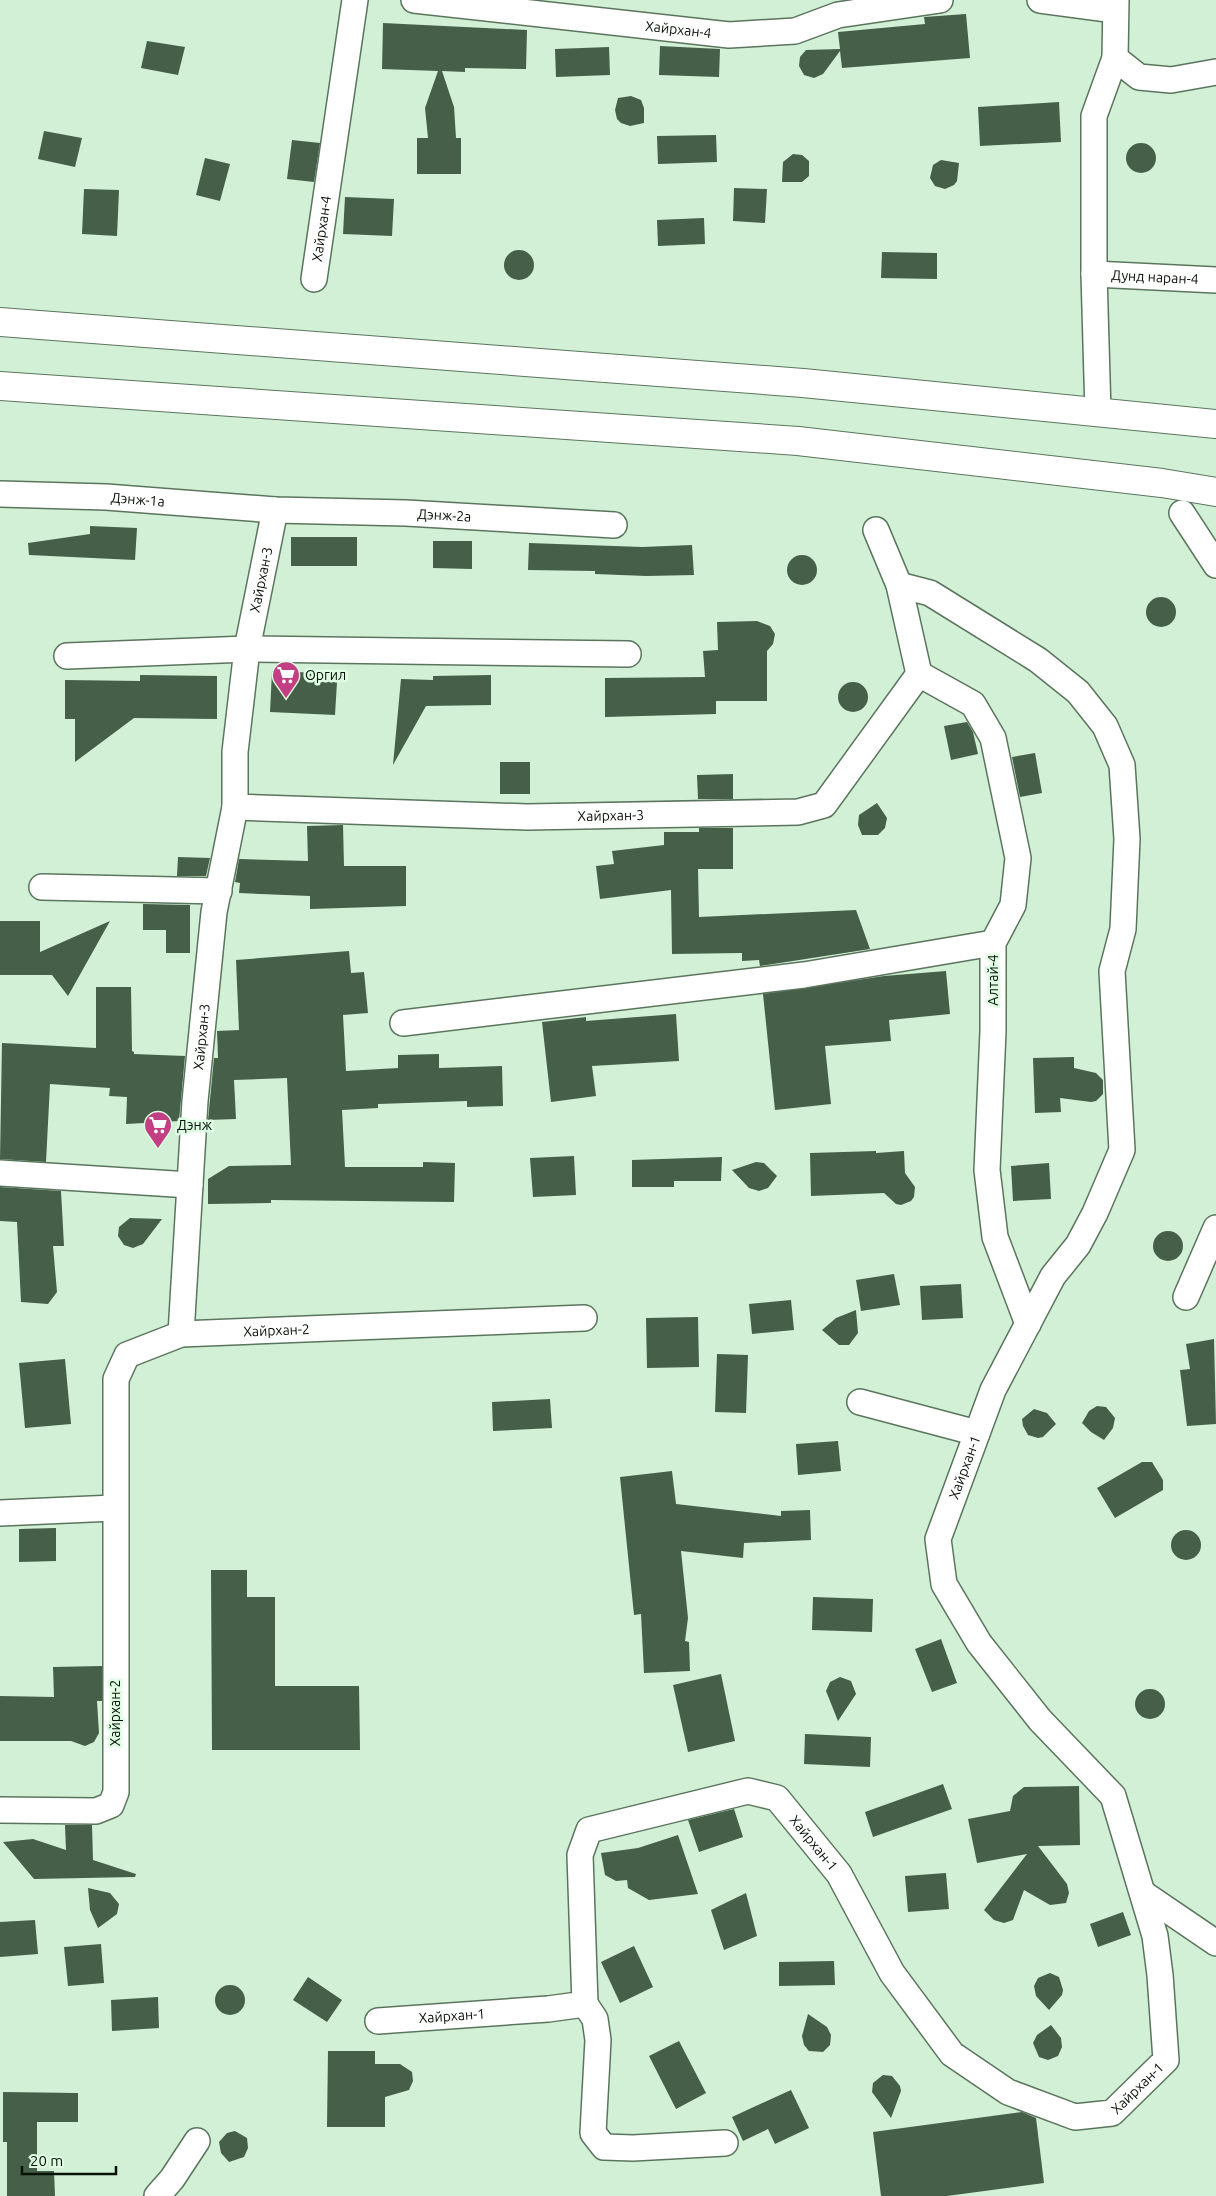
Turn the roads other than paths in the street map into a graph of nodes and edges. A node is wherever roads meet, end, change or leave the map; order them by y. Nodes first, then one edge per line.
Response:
1 (355, 0) edge
2 (414, 0) edge
3 (940, 0) edge
4 (1040, 0) edge
5 (1115, 5) edge
6 (1115, 58) junction
7 (1216, 72) edge
8 (1094, 274) junction
9 (314, 279) dead end
10 (1216, 280) edge
11 (0, 322) edge
12 (0, 386) edge
13 (1098, 414) junction
14 (1216, 424) edge
15 (1216, 491) edge
16 (0, 494) edge
17 (275, 510) junction
18 (1182, 513) dead end
19 (614, 525) dead end
20 (876, 530) dead end
21 (1216, 565) edge
22 (899, 585) junction
23 (247, 649) junction
24 (628, 654) dead end
25 (68, 656) dead end
26 (919, 674) junction
27 (236, 807) junction
28 (42, 887) dead end
29 (219, 891) junction
30 (993, 943) junction
31 (403, 1023) dead end
32 (0, 1173) edge
33 (190, 1185) junction
34 (1216, 1228) edge
35 (1186, 1297) dead end
36 (584, 1318) dead end
37 (1028, 1324) junction
38 (181, 1334) junction
39 (860, 1402) dead end
40 (976, 1433) junction
41 (114, 1508) junction
42 (0, 1513) edge
43 (0, 1810) edge
44 (1144, 1894) junction
45 (1216, 1943) edge
46 (585, 2004) junction
47 (378, 2021) dead end
48 (196, 2141) dead end
49 (725, 2143) dead end
50 (157, 2196) edge

1 - 9 street, Хайрхан-4
2 - 3 street, Хайрхан-4
4 - 5 street
5 - 6 street
6 - 7 street
6 - 8 street
8 - 10 street, Дунд наран-4
8 - 13 street
11 - 13 main road
12 - 15 main road
13 - 14 main road
16 - 17 street, Дэнж-1а
17 - 19 street, Дэнж-2а
17 - 23 street, Хайрхан-3
18 - 21 street
20 - 22 street
22 - 26 street
22 - 37 street, Хайрхан-1
23 - 24 street
23 - 25 street
23 - 27 street, Хайрхан-3
26 - 27 street, Хайрхан-3
26 - 30 street, Алтай-4
27 - 29 street, Хайрхан-3
28 - 29 street
29 - 33 street, Хайрхан-3
30 - 31 street
30 - 37 street, Алтай-4
32 - 33 street
33 - 38 street, Хайрхан-3
34 - 35 street
36 - 38 street, Хайрхан-2
37 - 40 street, Хайрхан-1
38 - 41 street, Хайрхан-2
39 - 40 street
40 - 44 street, Хайрхан-1
41 - 42 street
41 - 43 street, Хайрхан-2
44 - 45 street
44 - 46 street, Хайрхан-1
46 - 47 street, Хайрхан-1
46 - 49 street, Хайрхан-1
48 - 50 street

